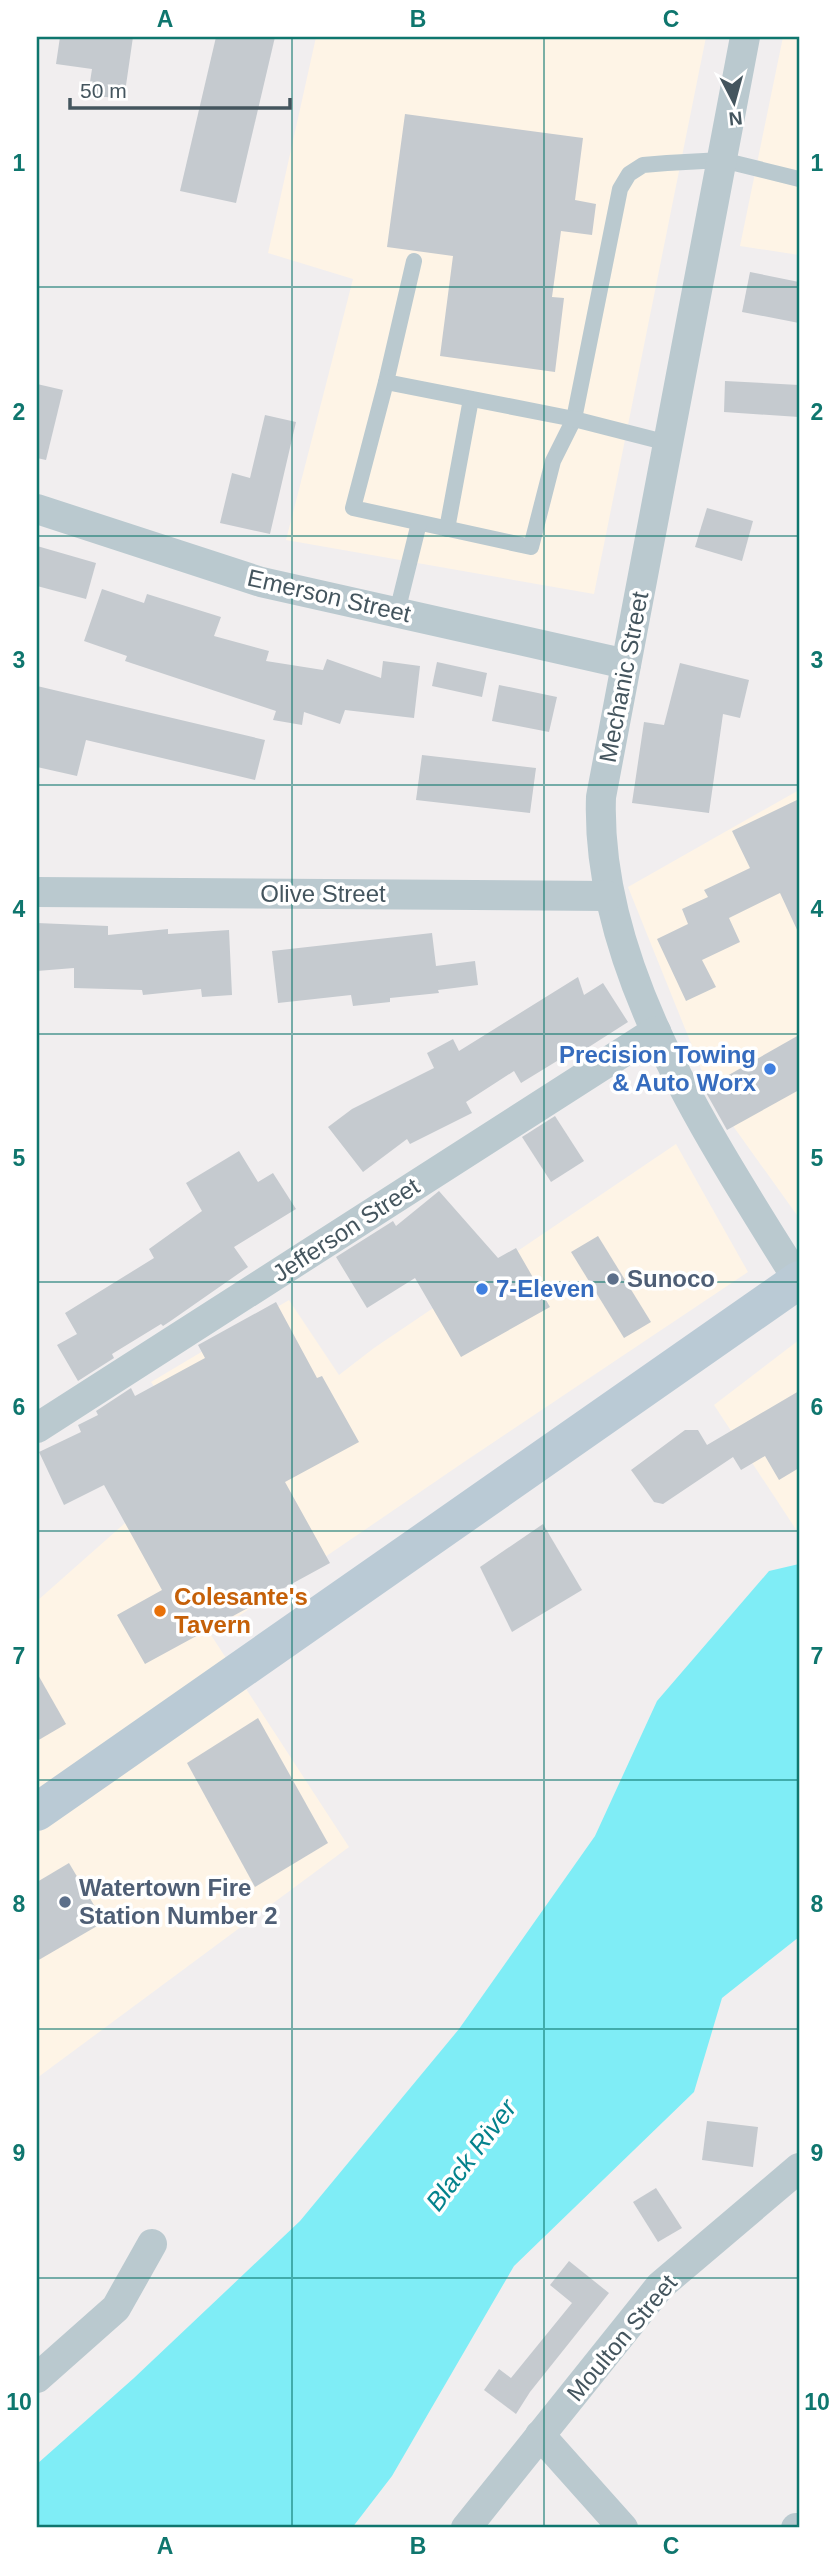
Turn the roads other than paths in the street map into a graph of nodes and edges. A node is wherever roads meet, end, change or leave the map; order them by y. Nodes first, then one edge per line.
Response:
1 (745, 37) edge
2 (722, 160) junction
3 (799, 162) edge
4 (798, 178) edge
5 (414, 261) dead end
6 (386, 382) junction
7 (471, 399) junction
8 (573, 419) junction
9 (668, 443) junction
10 (37, 509) edge
11 (419, 523) junction
12 (447, 528) junction
13 (397, 612) junction
14 (626, 664) junction
15 (37, 892) edge
16 (608, 896) junction
17 (656, 1031) junction
18 (799, 1280) edge
19 (37, 1429) edge
20 (37, 1812) edge
21 (799, 2168) edge
22 (152, 2244) dead end
23 (37, 2378) edge
24 (540, 2435) junction
25 (466, 2528) edge
26 (623, 2528) edge

1 - 2 street, Mechanic Street
2 - 4 lane
2 - 8 lane
2 - 9 street, Mechanic Street
3 - 4 lane
5 - 6 lane
6 - 7 lane
6 - 11 lane
7 - 8 lane
7 - 12 lane
8 - 9 lane
8 - 12 lane
9 - 14 street, Mechanic Street
10 - 13 street, Emerson Street
11 - 12 lane
11 - 13 lane
13 - 14 street, Emerson Street
14 - 16 street, Mechanic Street
15 - 16 street, Olive Street
16 - 17 street, Mechanic Street
17 - 18 street, Mechanic Street
17 - 19 street, Jefferson Street
18 - 20 main road
21 - 24 street, Moulton Street
22 - 23 street
24 - 25 street, Moulton Street
24 - 26 street

